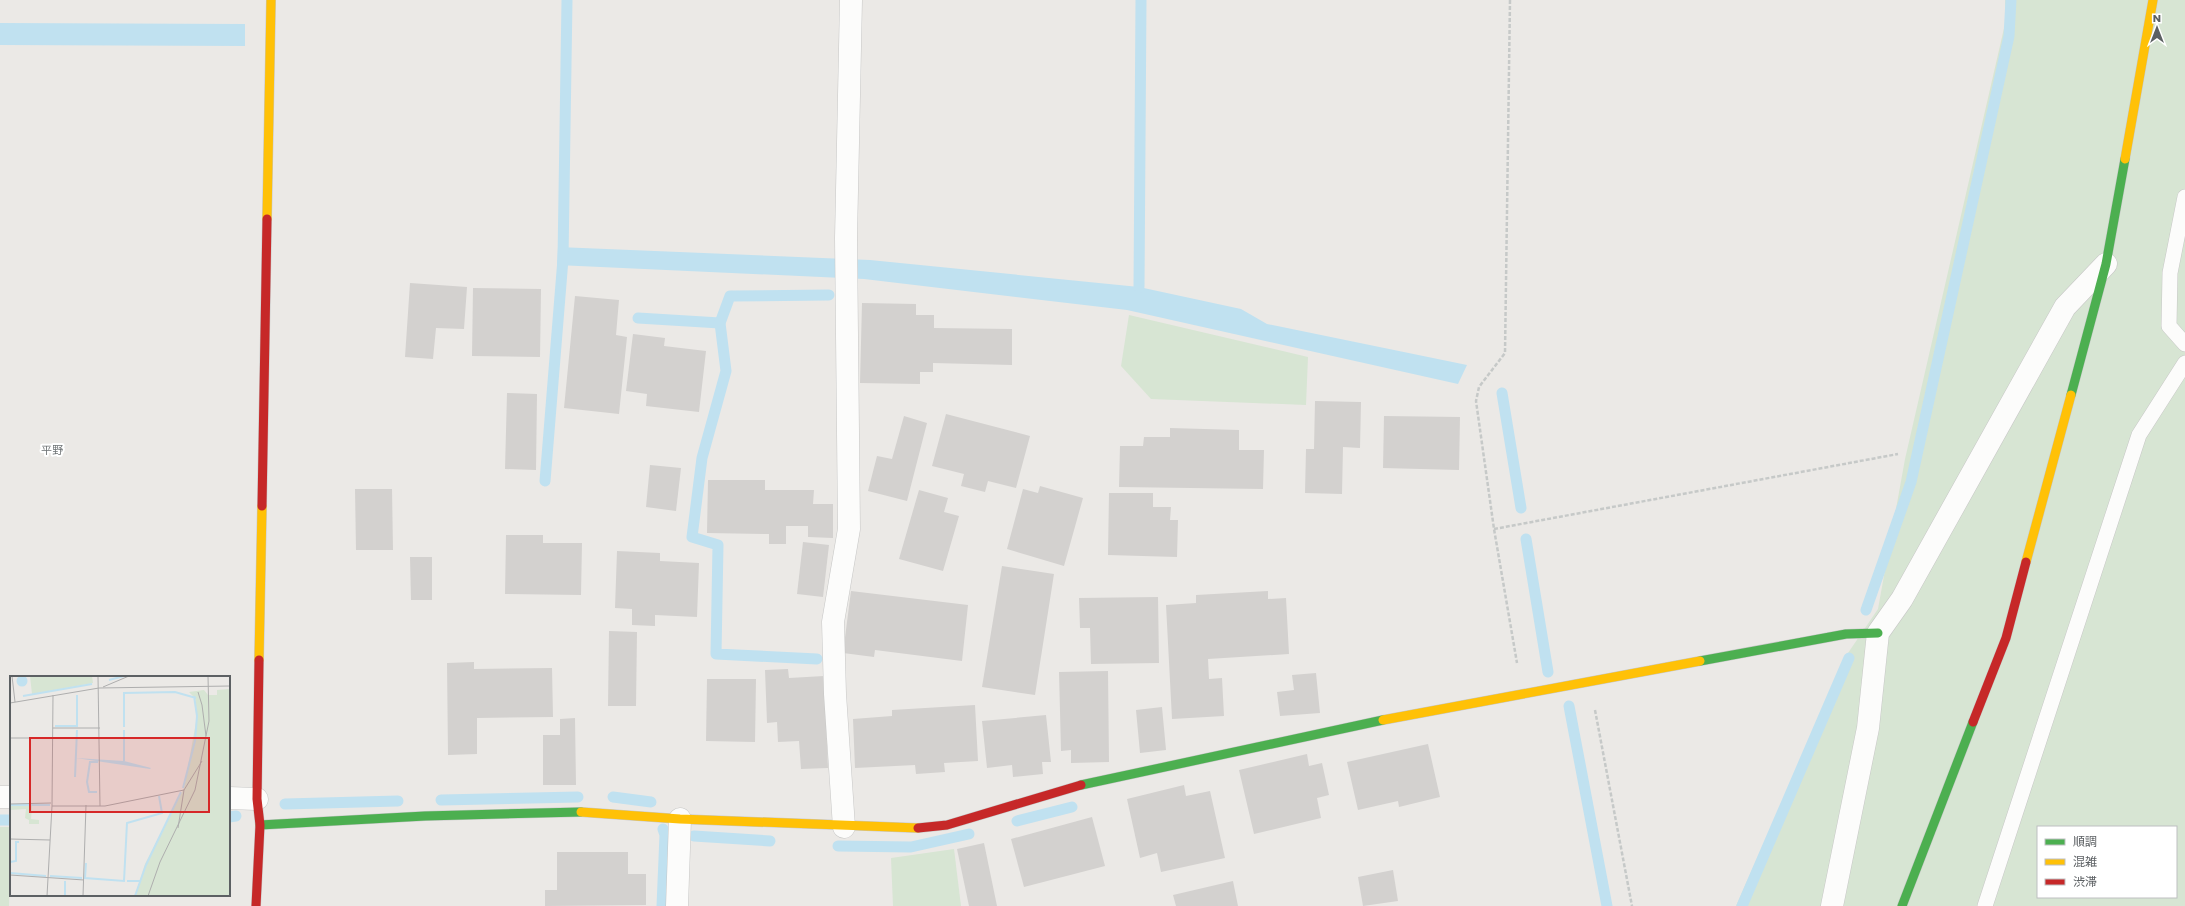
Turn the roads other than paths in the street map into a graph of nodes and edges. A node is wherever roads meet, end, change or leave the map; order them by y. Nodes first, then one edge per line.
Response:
1 (271, 0) edge
2 (851, 0) edge
3 (2152, 2) edge
4 (2185, 198) edge
5 (2106, 264) junction
6 (2185, 344) edge
7 (2185, 363) edge
8 (1878, 634) junction
9 (230, 798) edge
10 (257, 799) junction
11 (680, 819) junction
12 (260, 825) junction
13 (844, 827) junction
14 (256, 906) edge
15 (677, 906) edge
16 (1832, 906) edge
17 (1902, 906) edge
18 (1985, 906) edge

1 - 10 street
2 - 13 street
3 - 5 street
4 - 6 lane
5 - 8 street
5 - 17 street
7 - 18 lane
8 - 13 street
8 - 16 street
9 - 10 street
10 - 12 street
11 - 12 street
11 - 13 street
11 - 15 street
12 - 14 street

